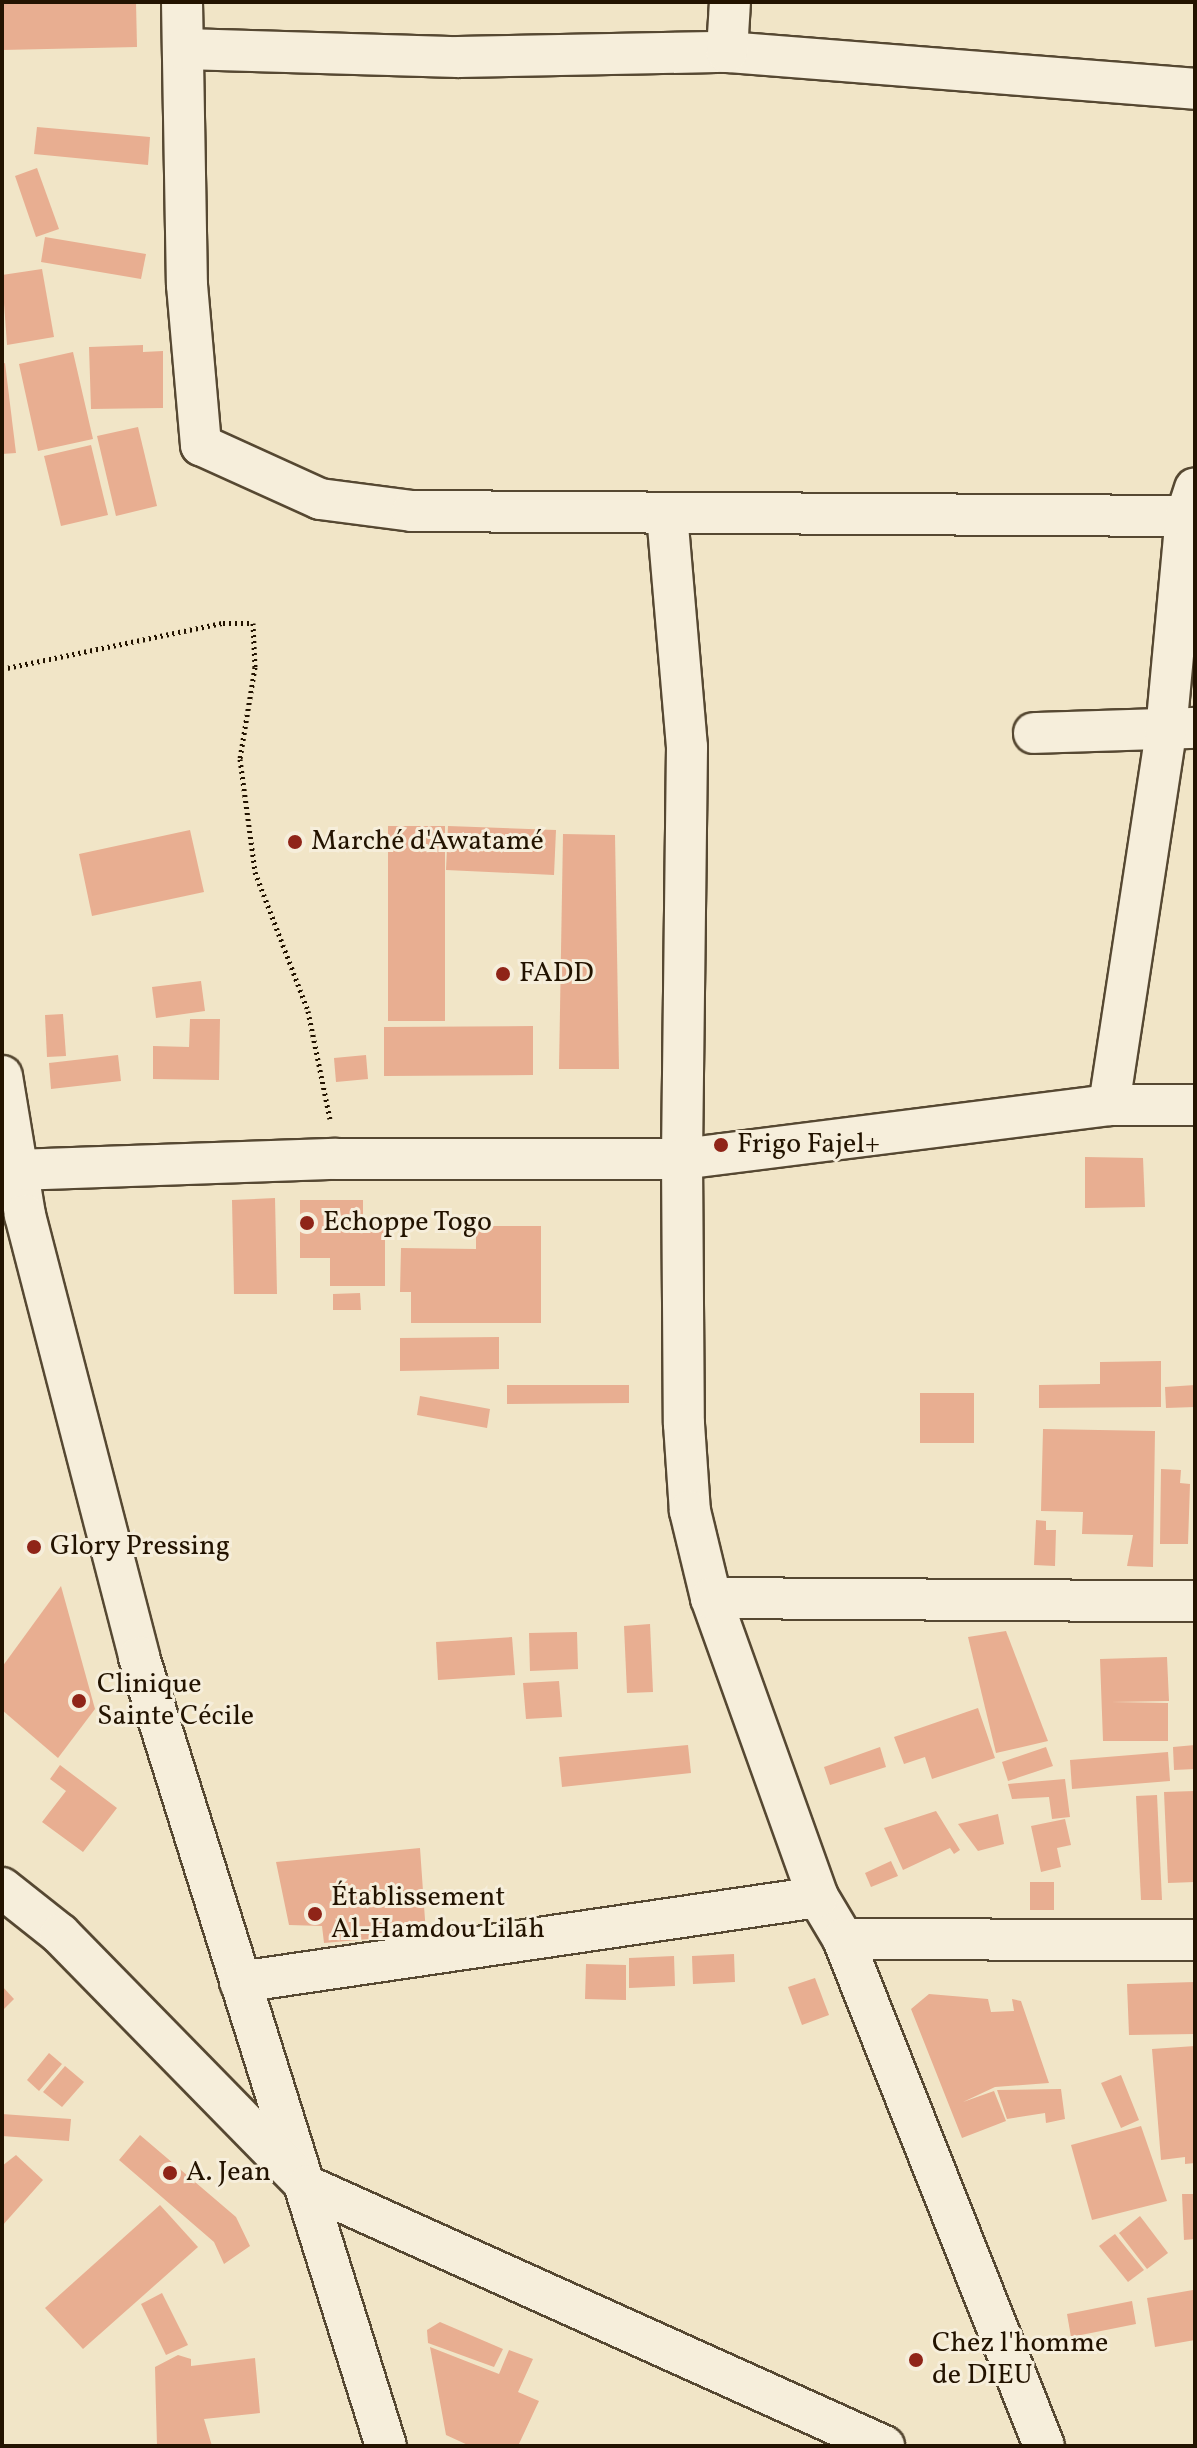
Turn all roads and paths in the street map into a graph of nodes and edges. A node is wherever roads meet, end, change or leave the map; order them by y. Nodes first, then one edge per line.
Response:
1 (182, 2) edge
2 (730, 2) edge
3 (184, 49) junction
4 (727, 52) junction
5 (1195, 89) edge
6 (1190, 502) edge
7 (667, 514) junction
8 (2, 669) edge
9 (1180, 730) edge
10 (1034, 733) dead end
11 (2, 1076) edge
12 (1109, 1105) junction
13 (1195, 1105) edge
14 (336, 1159) junction
15 (682, 1159) junction
16 (16, 1170) junction
17 (13, 1216) edge
18 (711, 1598) junction
19 (1195, 1601) edge
20 (2, 1888) edge
21 (818, 1897) junction
22 (843, 1939) junction
23 (1195, 1940) edge
24 (240, 1982) junction
25 (307, 2186) junction
26 (386, 2446) edge
27 (884, 2446) edge
28 (1044, 2446) edge

1 - 3 street
2 - 4 street
3 - 4 street
3 - 7 street
4 - 5 street
6 - 7 street
6 - 9 street
7 - 15 street
8 - 14 path
9 - 10 street
9 - 12 street
11 - 16 street
12 - 13 street
12 - 15 street
14 - 15 street
14 - 16 street
15 - 18 street
16 - 17 street
17 - 24 street
18 - 19 street
18 - 21 street
20 - 25 street
21 - 22 street
21 - 24 street
22 - 23 street
22 - 28 street
24 - 25 street
25 - 26 street
25 - 27 street

